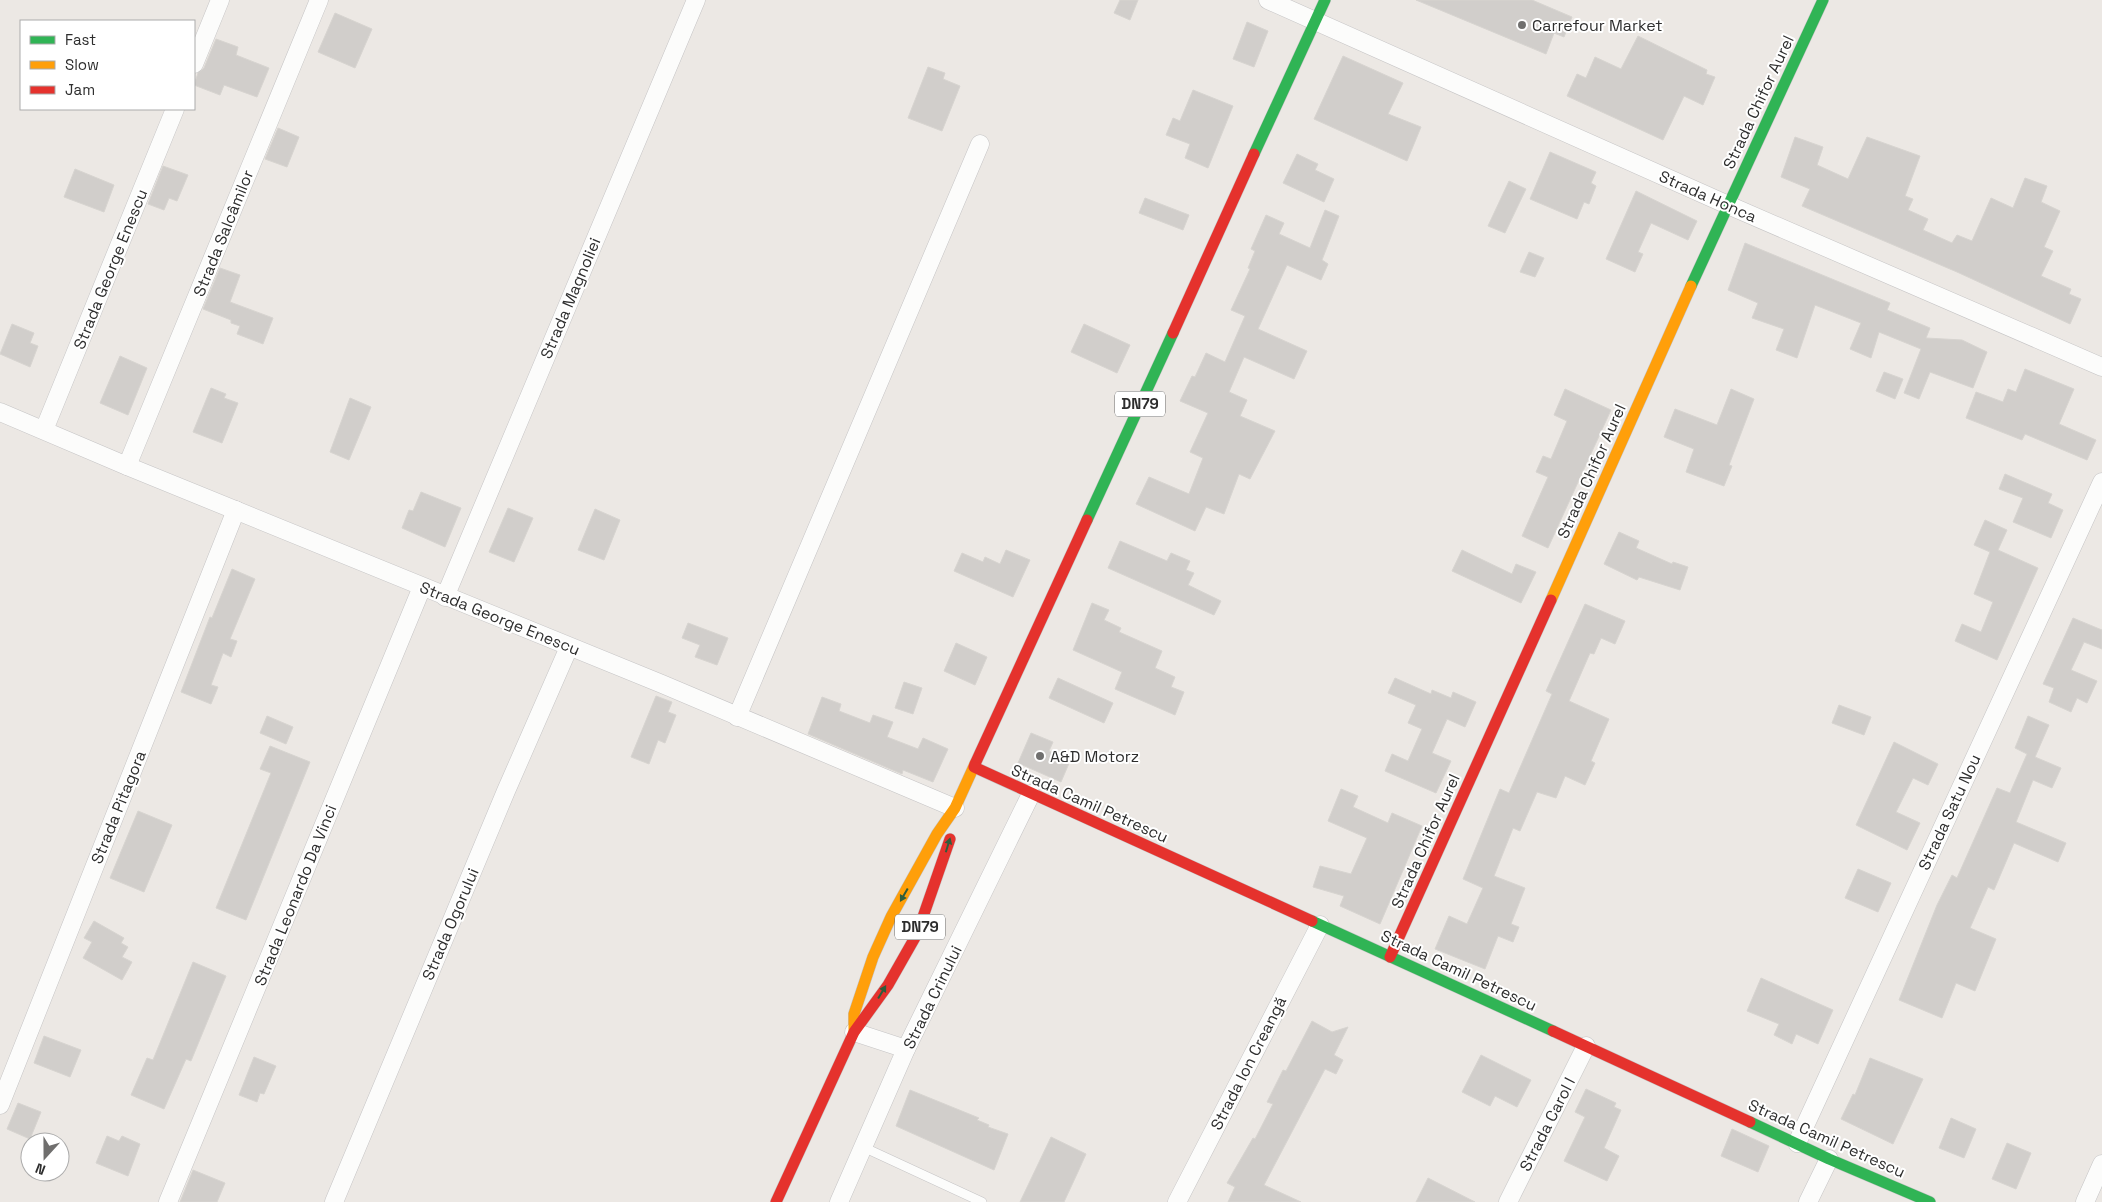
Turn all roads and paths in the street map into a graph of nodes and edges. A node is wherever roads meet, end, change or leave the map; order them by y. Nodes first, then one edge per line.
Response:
1 (220, 0) edge
2 (319, 0) edge
3 (696, 0) edge
4 (1268, 0) edge
5 (1325, 0) edge
6 (1823, 0) edge
7 (1316, 20) junction
8 (195, 62) edge
9 (175, 110) edge
10 (980, 144) dead end
11 (1728, 205) junction
12 (2102, 367) edge
13 (0, 412) edge
14 (44, 430) junction
15 (127, 466) junction
16 (2102, 482) edge
17 (236, 510) junction
18 (422, 587) junction
19 (445, 597) junction
20 (569, 647) junction
21 (737, 716) junction
22 (974, 767) junction
23 (1031, 794) junction
24 (955, 808) junction
25 (1320, 925) junction
26 (1390, 957) junction
27 (854, 1032) junction
28 (1586, 1046) junction
29 (906, 1049) junction
30 (0, 1105) edge
31 (1797, 1142) junction
32 (863, 1147) junction
33 (1829, 1160) junction
34 (2102, 1164) edge
35 (168, 1202) edge
36 (334, 1202) edge
37 (776, 1202) edge
38 (838, 1202) edge
39 (982, 1202) edge
40 (1177, 1202) edge
41 (1508, 1202) edge
42 (1808, 1202) edge
43 (1930, 1202) edge
44 (2085, 1202) edge

1 - 8 street
2 - 15 street, Strada Salcâmilor
3 - 19 street, Strada Magnoliei
4 - 7 street, Strada Honca
5 - 7 main road, DN79
6 - 11 main road, Strada Chifor Aurel
7 - 11 street, Strada Honca
7 - 22 main road, DN79
9 - 14 street, Strada George Enescu
10 - 21 street
11 - 12 street, Strada Honca
11 - 26 main road, Strada Chifor Aurel
13 - 14 street, Strada George Enescu
14 - 15 street, Strada George Enescu
15 - 17 street, Strada George Enescu
16 - 31 street, Strada Satu Nou
17 - 18 street, Strada George Enescu
17 - 30 street, Strada Pitagora
18 - 19 street, Strada George Enescu
18 - 35 street, Strada Leonardo Da Vinci
19 - 20 street, Strada George Enescu
20 - 21 street, Strada George Enescu
20 - 36 street, Strada Ogorului
21 - 24 street, Strada George Enescu
22 - 23 main road, Strada Camil Petrescu
22 - 24 main road, DN79
23 - 25 main road, Strada Camil Petrescu
23 - 29 street, Strada Crinului
24 -> 27 main road, DN79
27 -> 24 main road, DN79
25 - 26 main road, Strada Camil Petrescu
25 - 40 street, Strada Ion Creangă
26 - 28 main road, Strada Camil Petrescu
27 - 29 street
27 - 37 main road, DN79
28 - 31 main road, Strada Camil Petrescu
28 - 41 street, Strada Carol I
29 - 32 street, Strada Crinului
31 - 33 main road, Strada Camil Petrescu
32 - 38 street, Strada Crinului
32 - 39 lane
33 - 42 street
33 - 43 main road, Strada Camil Petrescu
34 - 44 street

